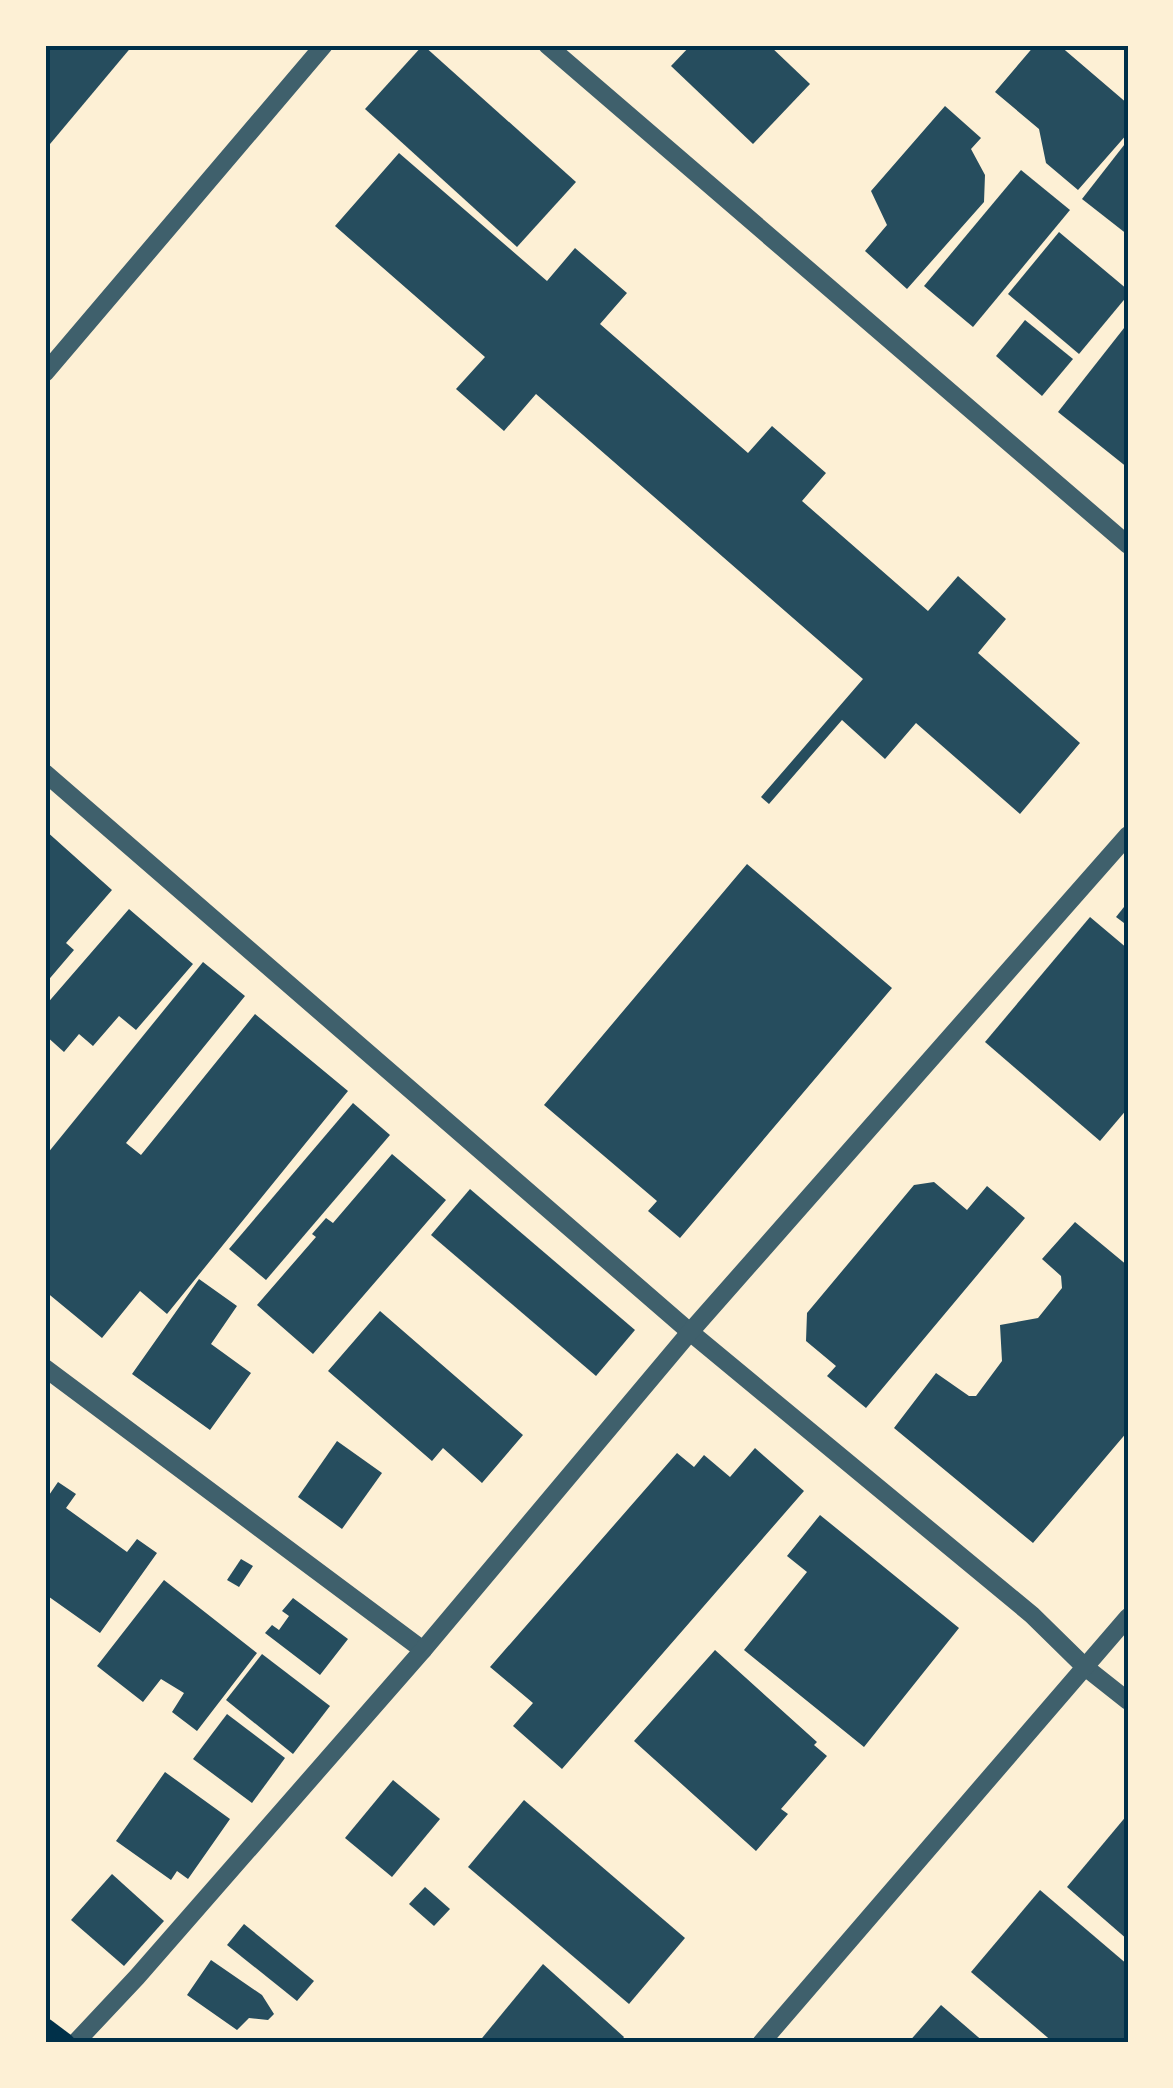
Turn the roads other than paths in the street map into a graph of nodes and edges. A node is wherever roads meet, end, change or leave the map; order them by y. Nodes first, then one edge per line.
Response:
1 (324, 45) edge
2 (546, 45) edge
3 (45, 373) edge
4 (1128, 546) edge
5 (45, 773) edge
6 (1128, 835) edge
7 (690, 1332) junction
8 (45, 1368) edge
9 (1128, 1618) edge
10 (423, 1650) junction
11 (1085, 1666) junction
12 (1128, 1701) edge
13 (45, 2028) edge
14 (65, 2043) edge
15 (76, 2043) edge
16 (761, 2043) edge

1 - 3 street
2 - 4 street
5 - 7 street
6 - 7 street
7 - 10 street
7 - 11 street
8 - 10 street
9 - 11 street
10 - 15 street
11 - 12 street
11 - 16 street
13 - 14 main road

